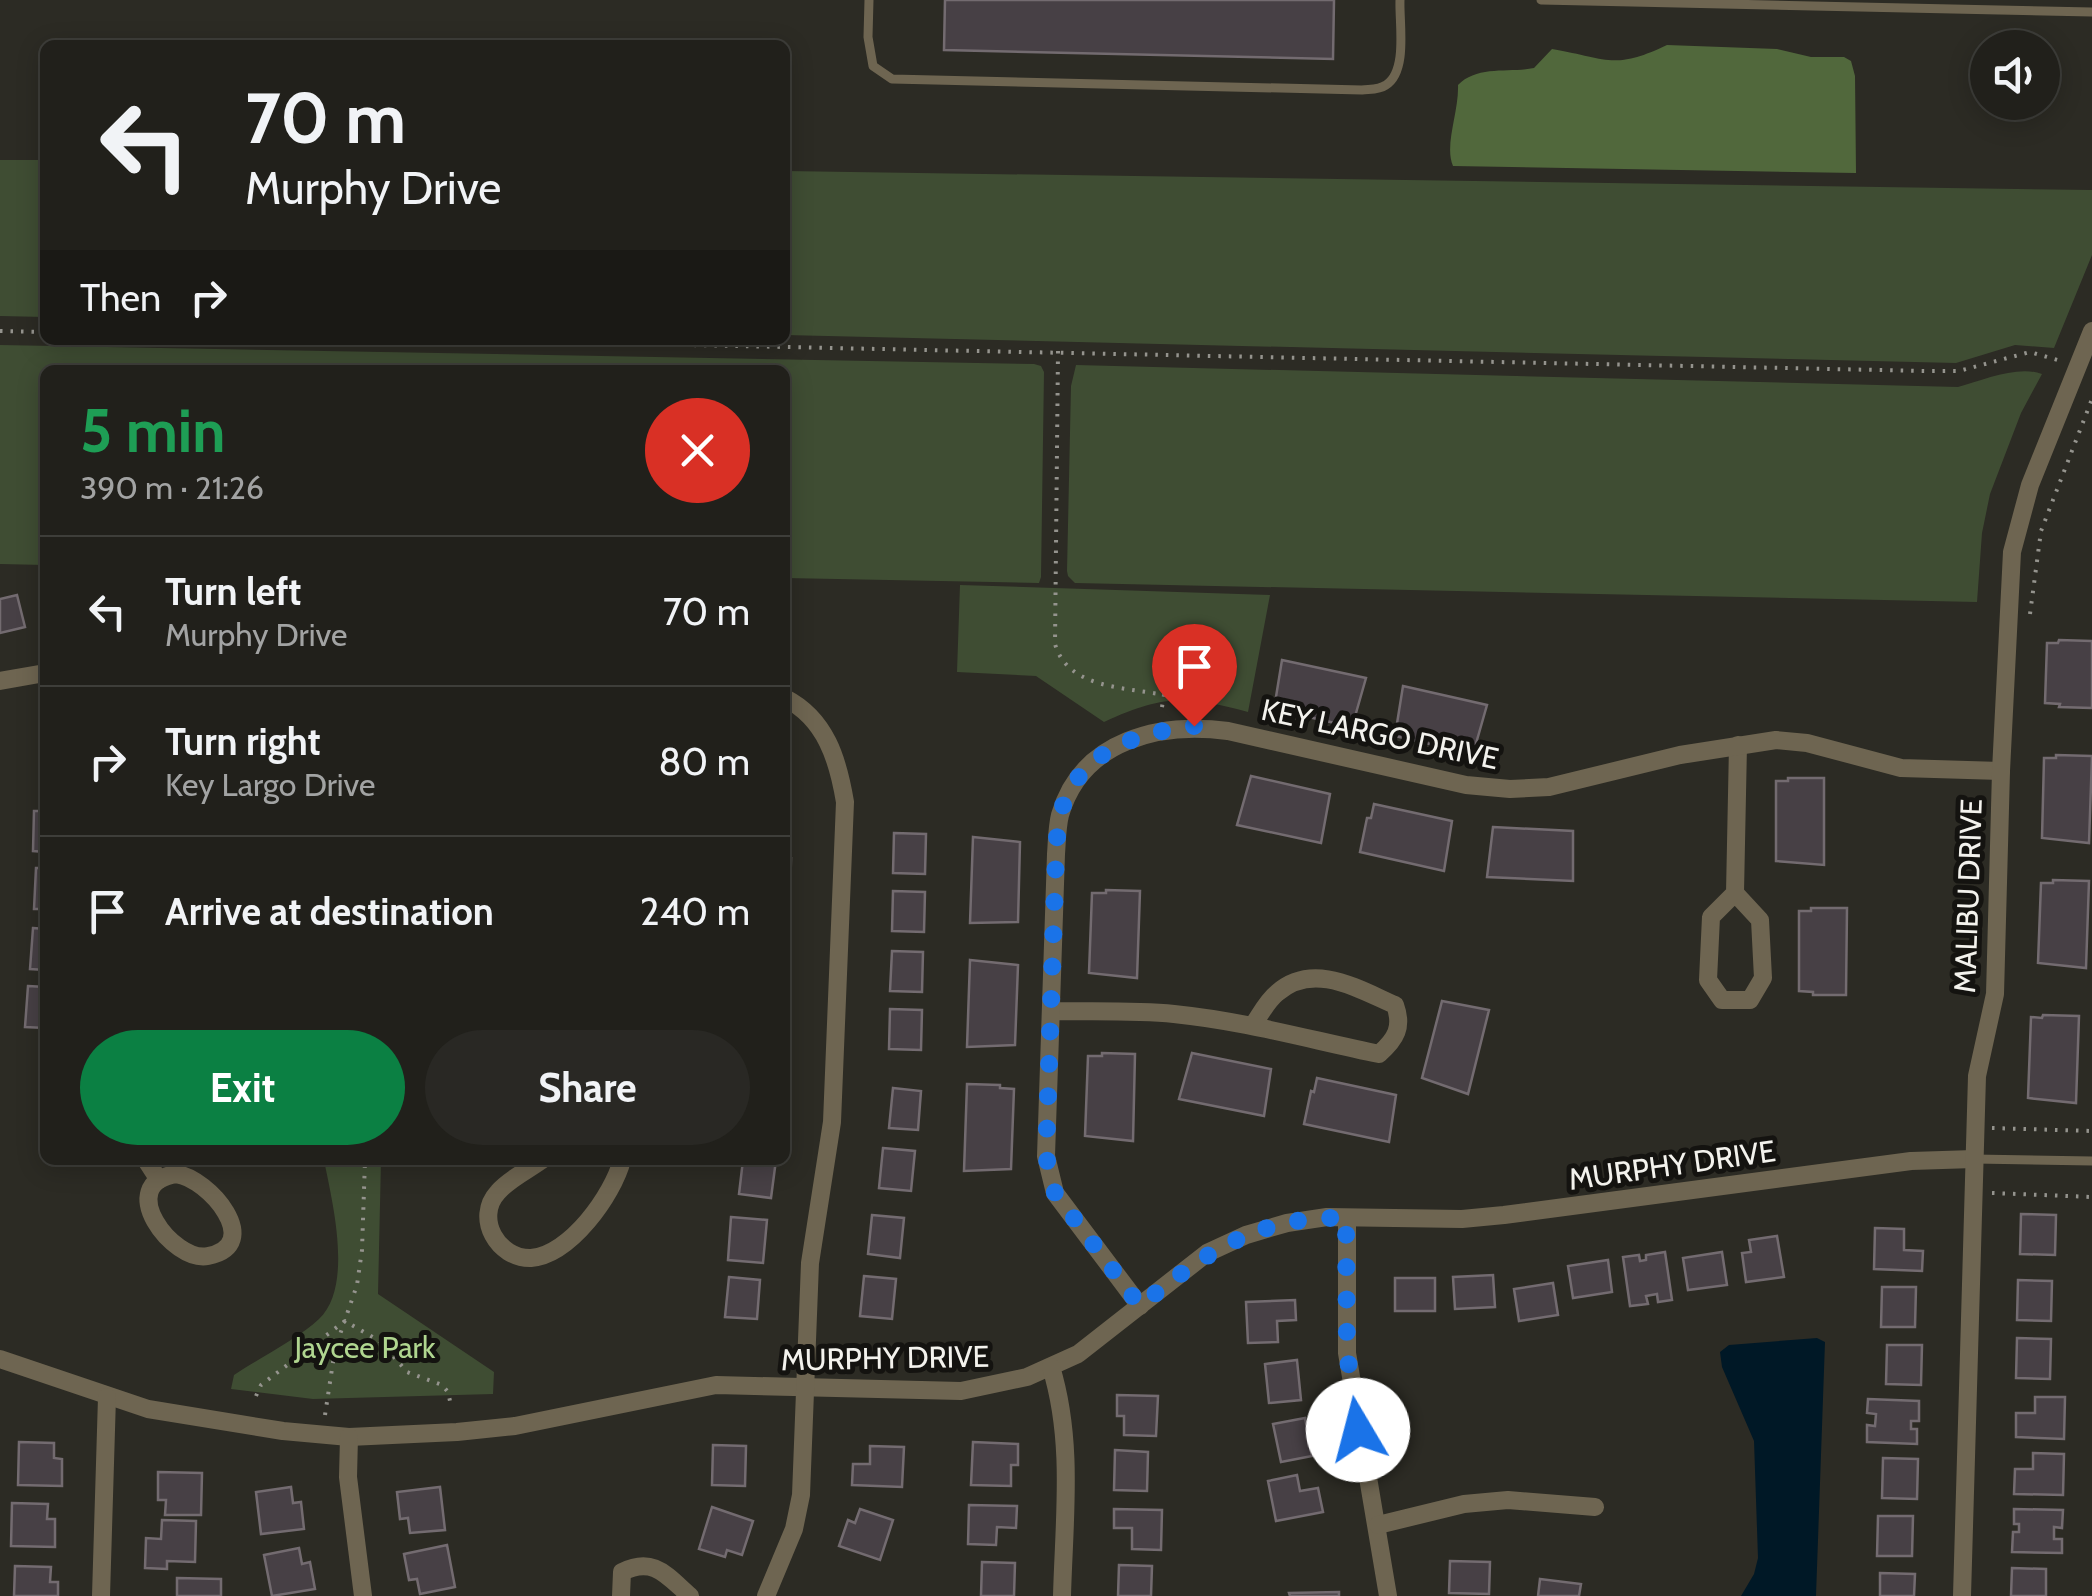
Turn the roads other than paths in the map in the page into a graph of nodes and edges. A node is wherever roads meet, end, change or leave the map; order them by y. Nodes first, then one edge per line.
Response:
1 (868, 0) edge
2 (1400, 0) edge
3 (1541, 0) edge
4 (2029, 5) edge
5 (2073, 6) edge
6 (2092, 12) edge
7 (2092, 331) edge
8 (40, 674) edge
9 (0, 681) edge
10 (790, 702) edge
11 (1738, 745) junction
12 (2001, 771) junction
13 (1735, 893) junction
14 (1051, 1012) junction
15 (1253, 1025) junction
16 (1974, 1159) junction
17 (2092, 1161) edge
18 (149, 1165) edge
19 (535, 1165) edge
20 (621, 1165) edge
21 (158, 1180) junction
22 (1346, 1218) junction
23 (1140, 1306) junction
24 (0, 1359) edge
25 (1052, 1367) junction
26 (807, 1388) junction
27 (106, 1397) junction
28 (349, 1438) junction
29 (1595, 1507) dead end
30 (1378, 1524) junction
31 (101, 1596) edge
32 (363, 1596) edge
33 (620, 1596) edge
34 (690, 1596) edge
35 (766, 1596) edge
36 (1062, 1596) edge
37 (1388, 1596) edge
38 (1962, 1596) edge

1 - 2 lane
3 - 4 lane
4 - 5 lane
5 - 6 lane
7 - 12 street, MALIBU DRIVE
8 - 9 street
10 - 26 street
11 - 12 street, KEY LARGO DRIVE
11 - 13 street
11 - 14 street, KEY LARGO DRIVE
12 - 16 street, MALIBU DRIVE
13 - 13 street
14 - 15 street
14 - 23 street, KEY LARGO DRIVE
15 - 15 street
16 - 17 lane
16 - 22 street, MURPHY DRIVE
16 - 38 street, MALIBU DRIVE
18 - 21 street
19 - 20 street
21 - 21 street
22 - 23 street, MURPHY DRIVE
22 - 30 street
23 - 25 street, MURPHY DRIVE
24 - 27 street, MURPHY DRIVE
25 - 26 street, MURPHY DRIVE
25 - 36 street
26 - 28 street, MURPHY DRIVE
26 - 35 street
27 - 28 street, MURPHY DRIVE
27 - 31 street
28 - 32 street
29 - 30 street
30 - 37 street
33 - 34 street

